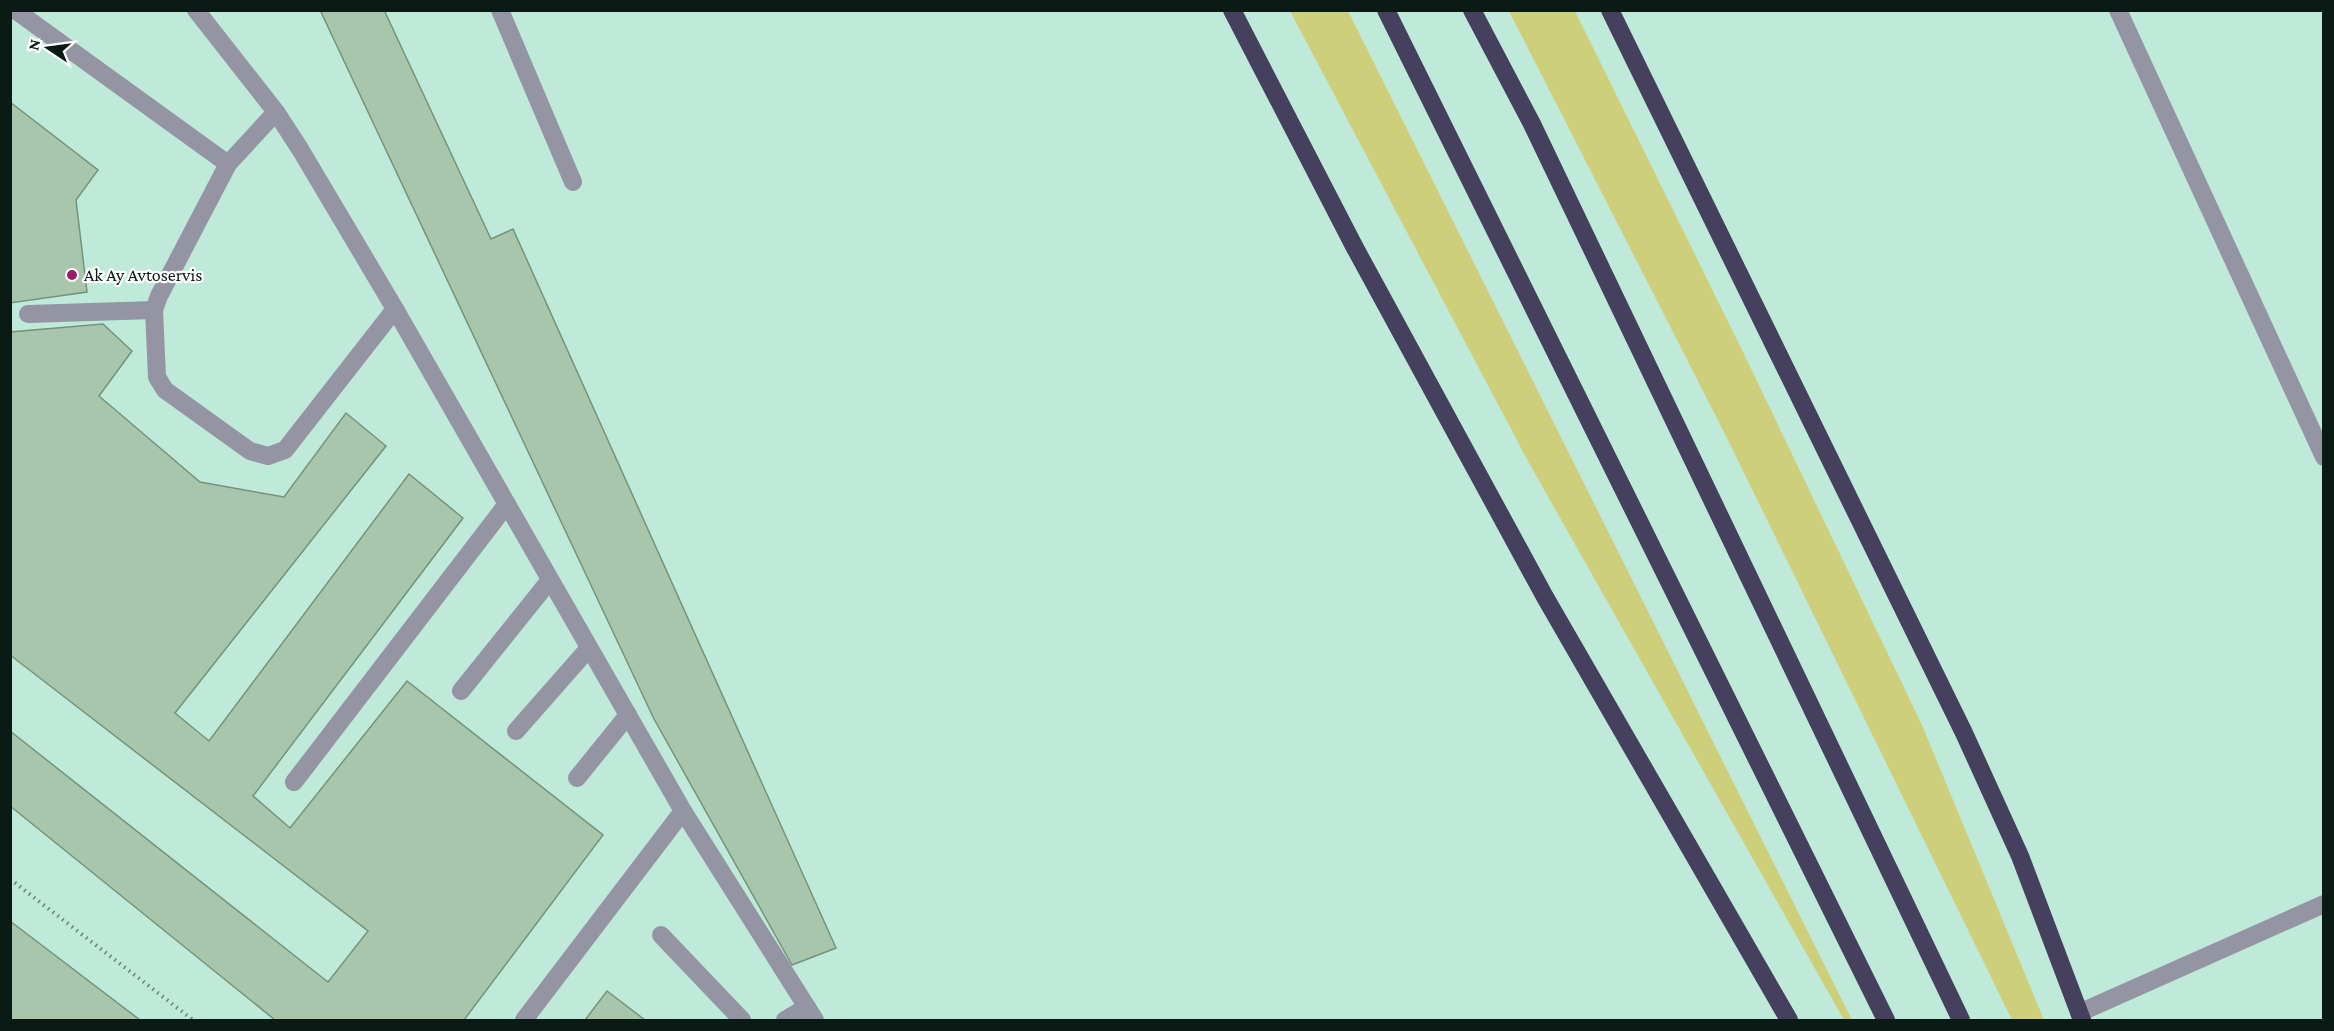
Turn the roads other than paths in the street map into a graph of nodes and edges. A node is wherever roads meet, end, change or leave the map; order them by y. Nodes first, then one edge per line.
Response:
1 (15, 10) edge
2 (196, 10) edge
3 (500, 10) edge
4 (1232, 10) edge
5 (1386, 10) edge
6 (1472, 10) edge
7 (1610, 10) edge
8 (2118, 10) edge
9 (276, 112) junction
10 (228, 164) junction
11 (573, 182) dead end
12 (395, 309) junction
13 (154, 310) junction
14 (28, 314) dead end
15 (2324, 457) edge
16 (507, 504) junction
17 (550, 580) junction
18 (589, 648) junction
19 (461, 692) dead end
20 (628, 715) junction
21 (516, 731) dead end
22 (577, 778) dead end
23 (294, 782) dead end
24 (683, 811) junction
25 (2324, 904) edge
26 (661, 935) dead end
27 (811, 1014) edge
28 (2081, 1017) edge
29 (524, 1020) edge
30 (742, 1020) edge
31 (785, 1020) edge
32 (1789, 1020) edge
33 (1886, 1020) edge
34 (1961, 1020) edge

1 - 10 street
2 - 9 street
3 - 11 street
4 - 32 highway
5 - 33 highway
6 - 34 highway
7 - 28 highway
8 - 15 street
9 - 10 street
9 - 12 street
10 - 13 street
12 - 13 street
12 - 16 street
13 - 14 street
16 - 17 street
16 - 23 street
17 - 18 street
17 - 19 street
18 - 20 street
18 - 21 street
20 - 22 street
20 - 24 street
24 - 27 street
24 - 29 street
25 - 28 street
26 - 30 street
27 - 31 street

